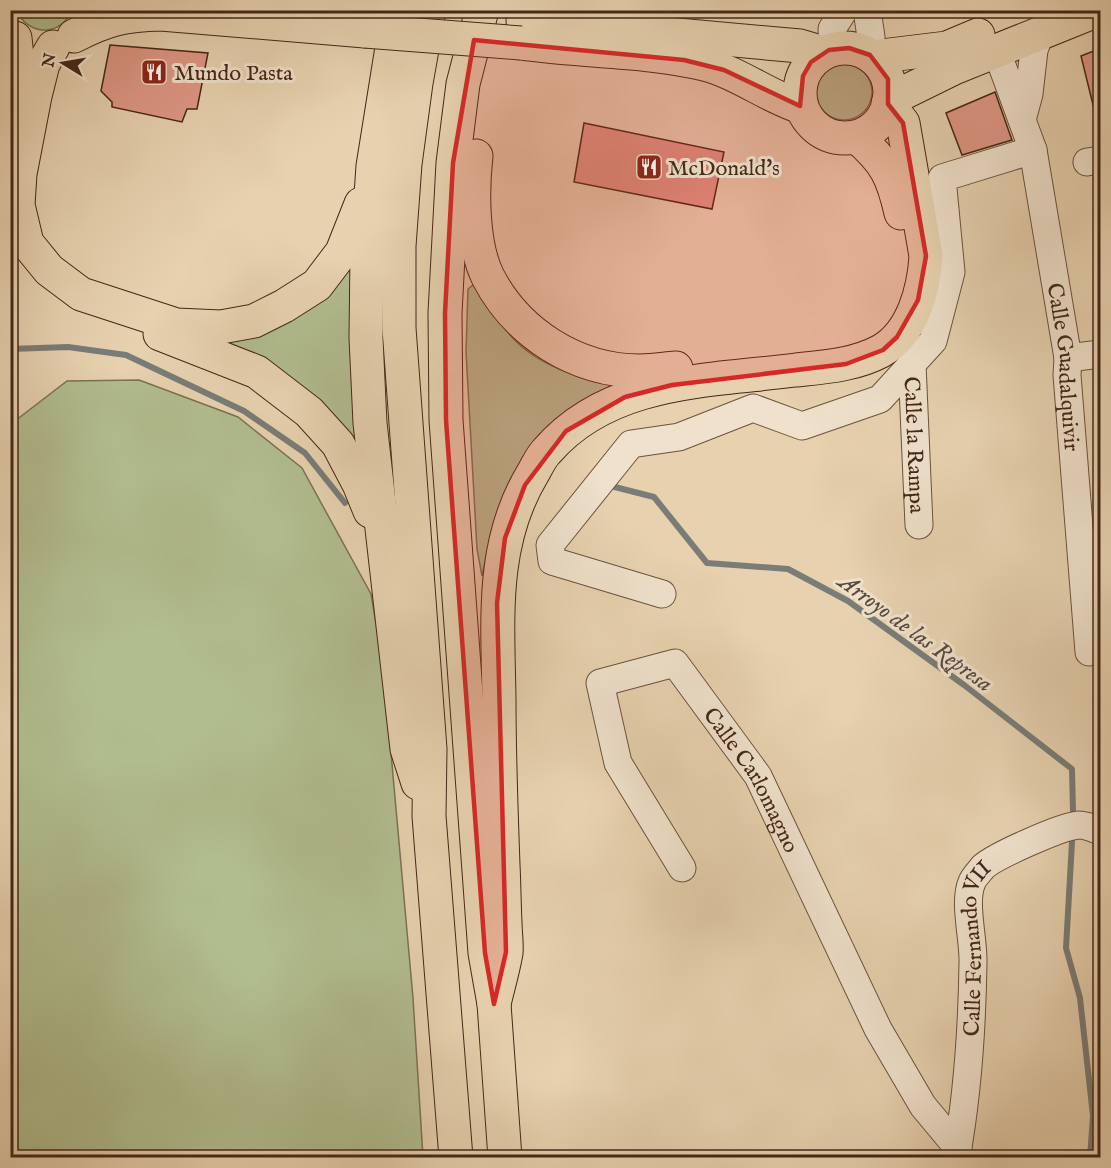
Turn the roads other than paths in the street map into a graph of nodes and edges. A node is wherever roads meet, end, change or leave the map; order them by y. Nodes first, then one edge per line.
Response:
1 (397, 10) edge
2 (429, 10) edge
3 (482, 10) edge
4 (844, 10) edge
5 (867, 10) edge
6 (1098, 10) edge
7 (1039, 22) edge
8 (72, 31) edge
9 (522, 32) junction
10 (12, 37) edge
11 (828, 51) junction
12 (997, 52) junction
13 (871, 56) junction
14 (889, 102) junction
15 (801, 107) junction
16 (1022, 120) junction
17 (10, 133) edge
18 (857, 137) junction
19 (1033, 150) junction
20 (373, 165) junction
21 (10, 242) edge
22 (1101, 354) edge
23 (1068, 358) junction
24 (912, 364) junction
25 (919, 525) dead end
26 (385, 552) junction
27 (662, 594) dead end
28 (1089, 652) dead end
29 (429, 816) junction
30 (1101, 831) edge
31 (682, 868) dead end
32 (494, 1004) junction
33 (957, 1153) edge
34 (456, 1158) edge
35 (505, 1158) edge

1 - 9 main road
1 - 20 main road
2 - 29 main road
3 - 18 main road
3 - 32 main road
4 - 11 street
5 - 13 street
6 - 7 main road
7 - 12 main road
7 - 13 main road
7 - 16 street
8 - 9 main road, bridge
8 - 10 main road
8 - 20 main road
9 - 11 main road
9 - 15 main road
10 - 17 main road
11 - 13 main road
11 - 15 main road
12 - 14 main road
12 - 16 street, Calle Guadalquivir
13 - 14 main road
14 - 18 main road
14 - 32 main road
15 - 18 main road
16 - 19 street, Calle Guadalquivir
19 - 23 street, Calle Guadalquivir
19 - 24 street
20 - 26 main road
21 - 26 main road
22 - 23 street
23 - 28 street, Calle Guadalquivir
24 - 25 street, Calle la Rampa
24 - 27 street
26 - 29 main road
29 - 34 main road
30 - 33 street, Calle Fernando VII
31 - 33 street, Calle Carlomagno
32 - 35 main road

